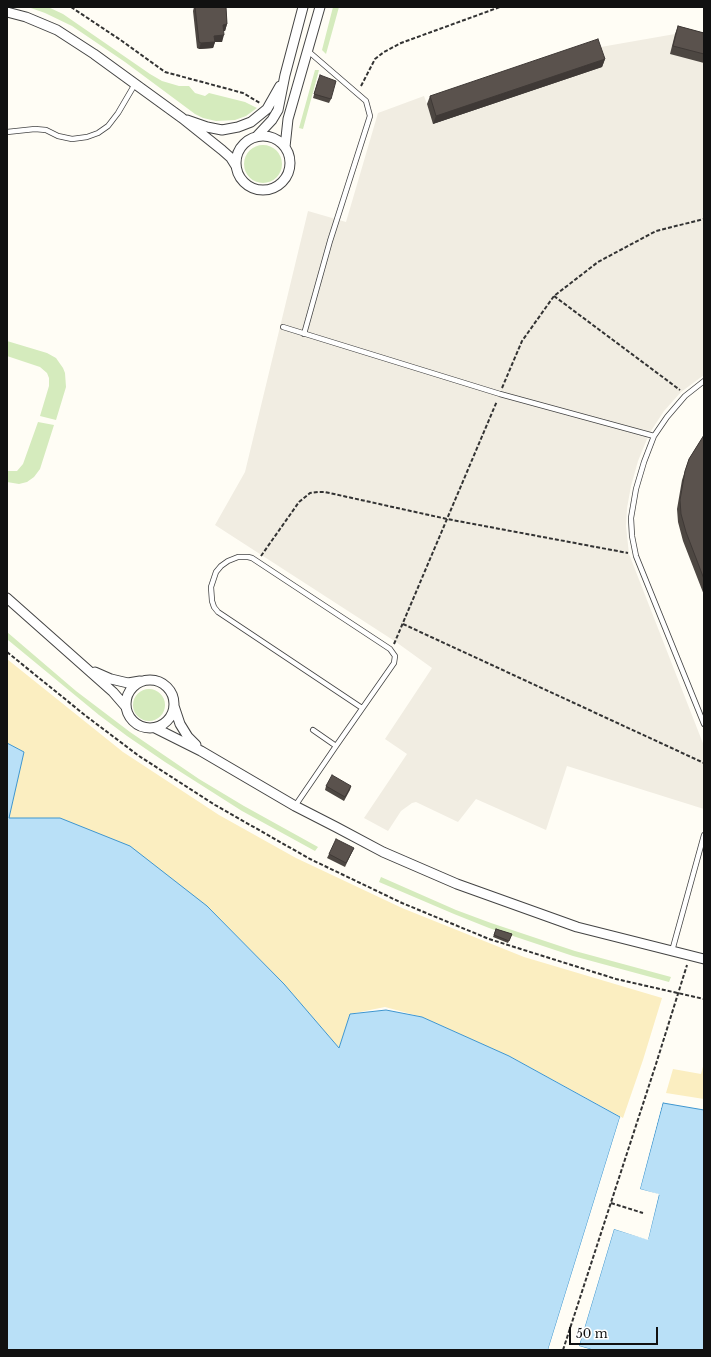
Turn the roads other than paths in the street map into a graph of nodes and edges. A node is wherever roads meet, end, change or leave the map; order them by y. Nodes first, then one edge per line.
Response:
1 (303, 7) edge
2 (320, 7) edge
3 (7, 12) edge
4 (308, 51) junction
5 (285, 75) junction
6 (135, 84) junction
7 (182, 118) junction
8 (7, 132) edge
9 (257, 136) junction
10 (285, 147) junction
11 (236, 166) junction
12 (283, 327) dead end
13 (304, 334) junction
14 (704, 381) edge
15 (654, 436) junction
16 (7, 598) edge
17 (87, 668) junction
18 (142, 681) junction
19 (174, 706) junction
20 (126, 707) junction
21 (362, 708) junction
22 (704, 724) edge
23 (155, 728) junction
24 (313, 730) dead end
25 (336, 746) junction
26 (201, 750) junction
27 (295, 806) junction
28 (704, 835) edge
29 (672, 951) junction
30 (704, 959) edge

1 - 5 street
2 - 4 street
3 - 6 street
4 - 10 street
4 - 13 lane
5 - 7 street
5 - 9 street
6 - 7 street
6 - 8 lane
7 - 11 street
9 - 10 street
9 - 11 street
10 - 11 street
12 - 13 lane
13 - 15 lane
14 - 15 lane
15 - 22 lane
16 - 17 street
17 - 18 street
17 - 20 street
18 - 19 street
18 - 20 street
19 - 23 street
19 - 26 street
20 - 23 street
21 - 21 lane
21 - 25 lane
23 - 26 street
24 - 25 lane
25 - 27 lane
26 - 27 street
27 - 29 street
28 - 29 lane
29 - 30 street

